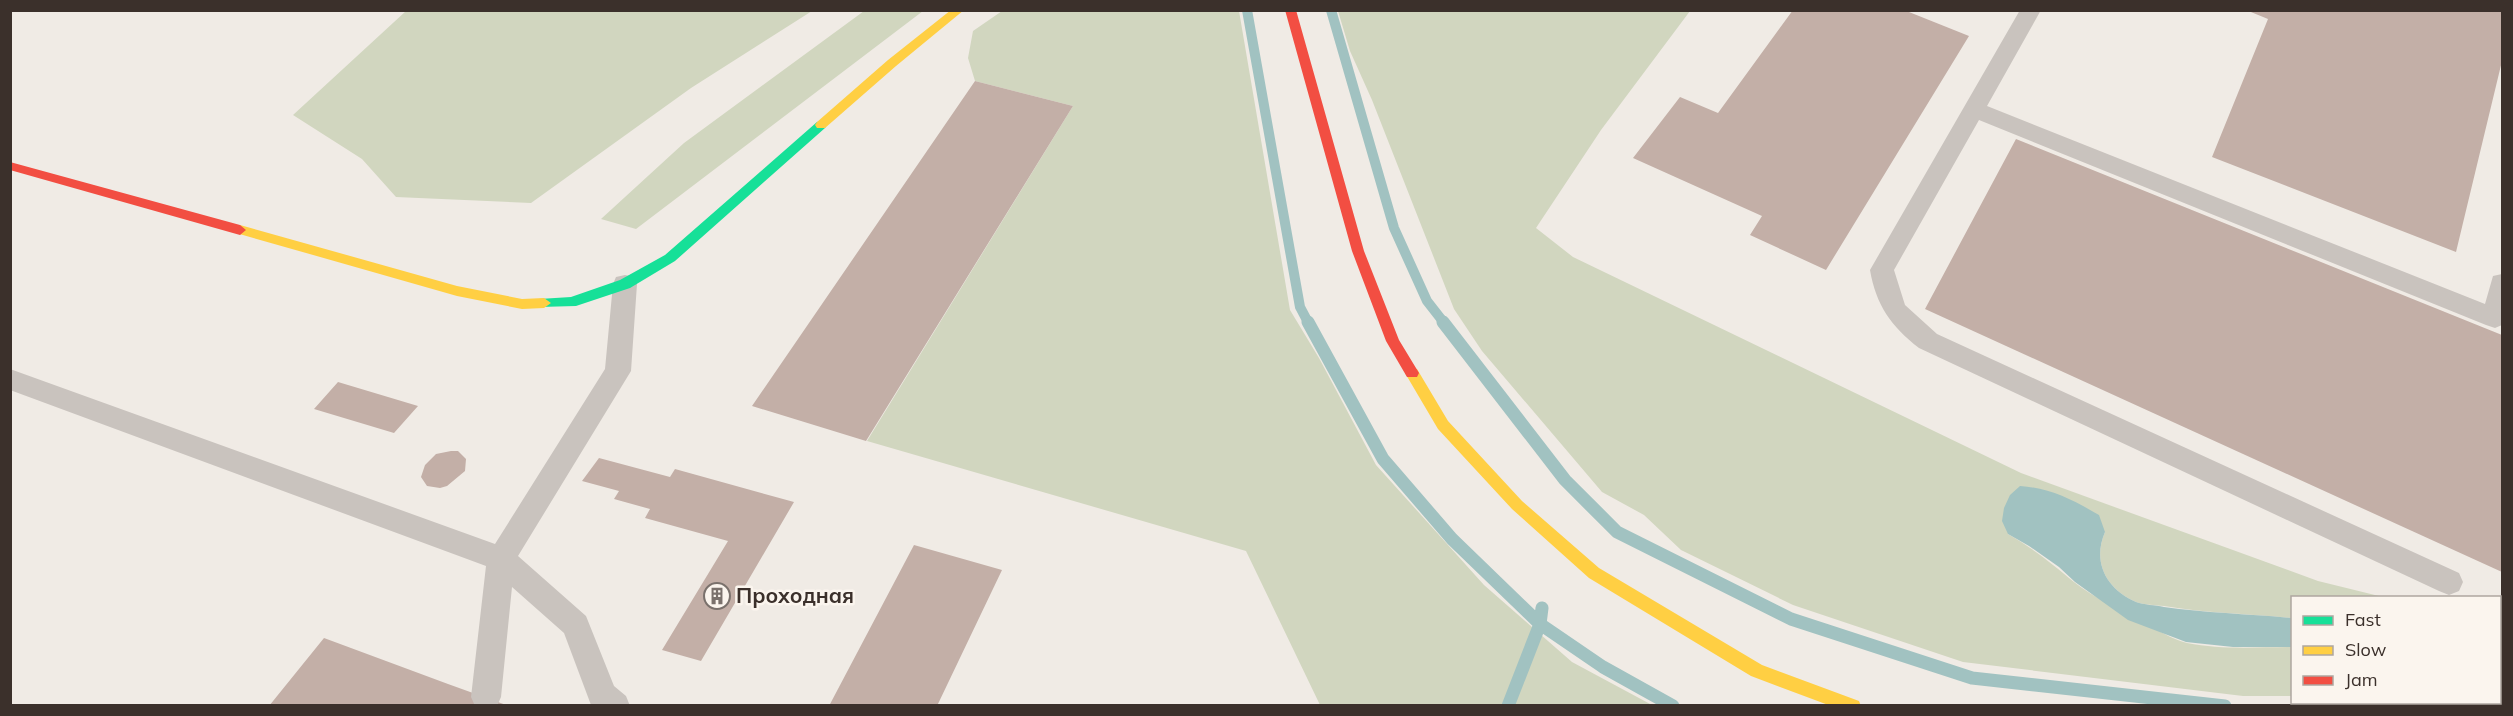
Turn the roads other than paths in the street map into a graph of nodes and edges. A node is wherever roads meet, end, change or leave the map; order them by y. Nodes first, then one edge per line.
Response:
1 (959, 10) edge
2 (1290, 10) edge
3 (2031, 10) edge
4 (1974, 109) junction
5 (10, 166) edge
6 (2502, 283) edge
7 (625, 284) junction
8 (15, 386) edge
9 (501, 559) junction
10 (2449, 582) dead end
11 (486, 697) dead end
12 (604, 702) edge
13 (1852, 705) edge

1 - 7 street
2 - 13 street
3 - 4 lane
4 - 6 lane
4 - 10 lane
5 - 7 street
7 - 9 lane
8 - 9 lane
9 - 11 lane
9 - 12 lane

